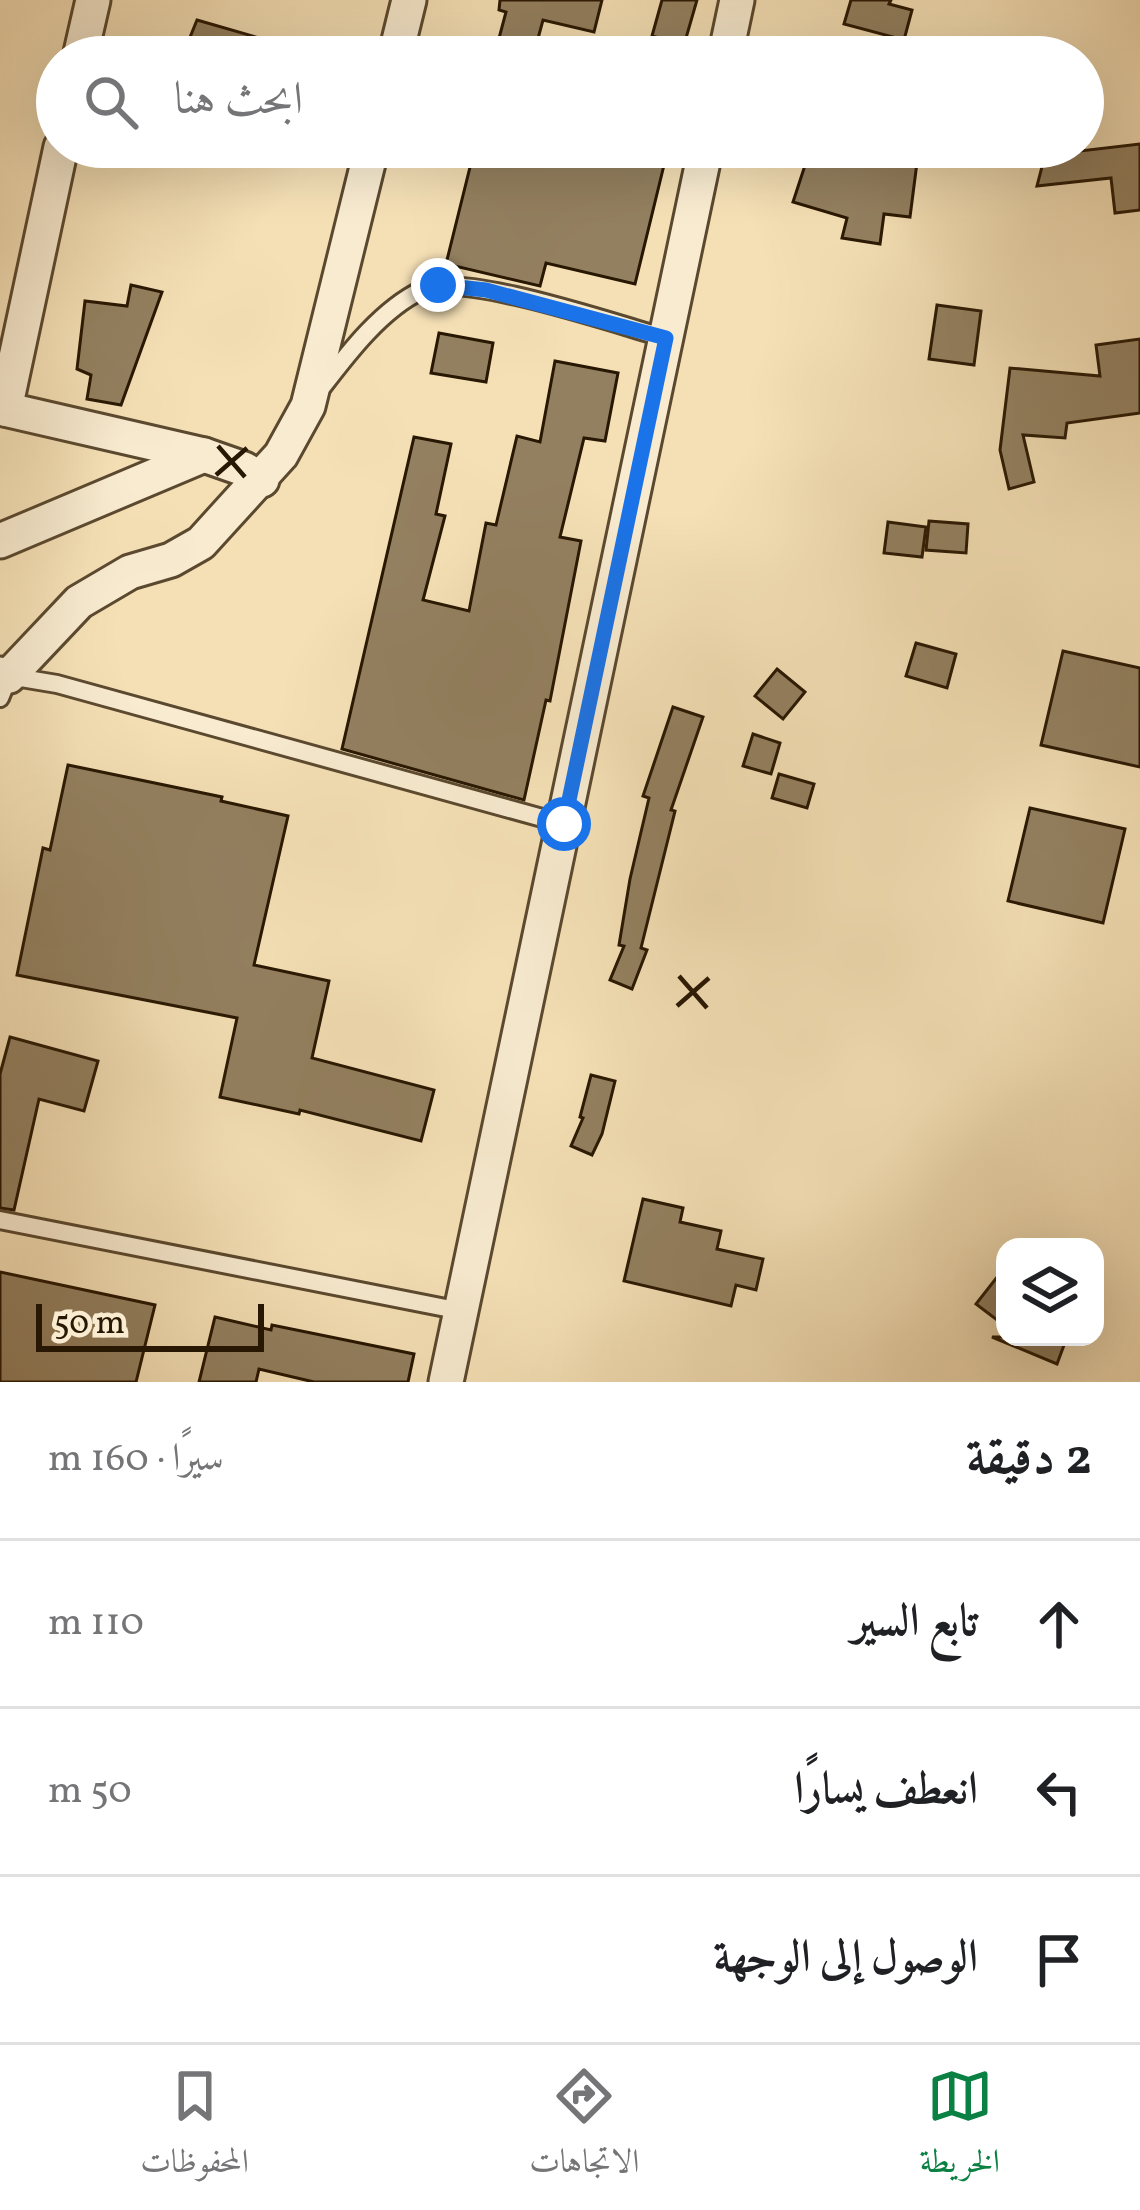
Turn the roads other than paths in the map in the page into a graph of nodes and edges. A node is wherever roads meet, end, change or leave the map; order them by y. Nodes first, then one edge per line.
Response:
1 (93, 0) edge
2 (409, 0) edge
3 (737, 0) edge
4 (85, 36) edge
5 (400, 36) edge
6 (729, 36) edge
7 (56, 168) edge
8 (367, 168) edge
9 (702, 168) edge
10 (666, 338) junction
11 (308, 406) junction
12 (3, 408) edge
13 (204, 455) junction
14 (262, 480) junction
15 (0, 542) edge
16 (3, 683) edge
17 (564, 824) junction
18 (0, 1220) edge
19 (460, 1311) junction
20 (446, 1382) edge

1 - 4 street
2 - 5 street
3 - 6 street
7 - 12 street
8 - 11 street
9 - 10 street
10 - 11 lane
10 - 17 street
11 - 14 street
12 - 13 street
13 - 14 street
13 - 15 street
14 - 16 street
16 - 17 lane
17 - 19 street
18 - 19 lane
19 - 20 street

